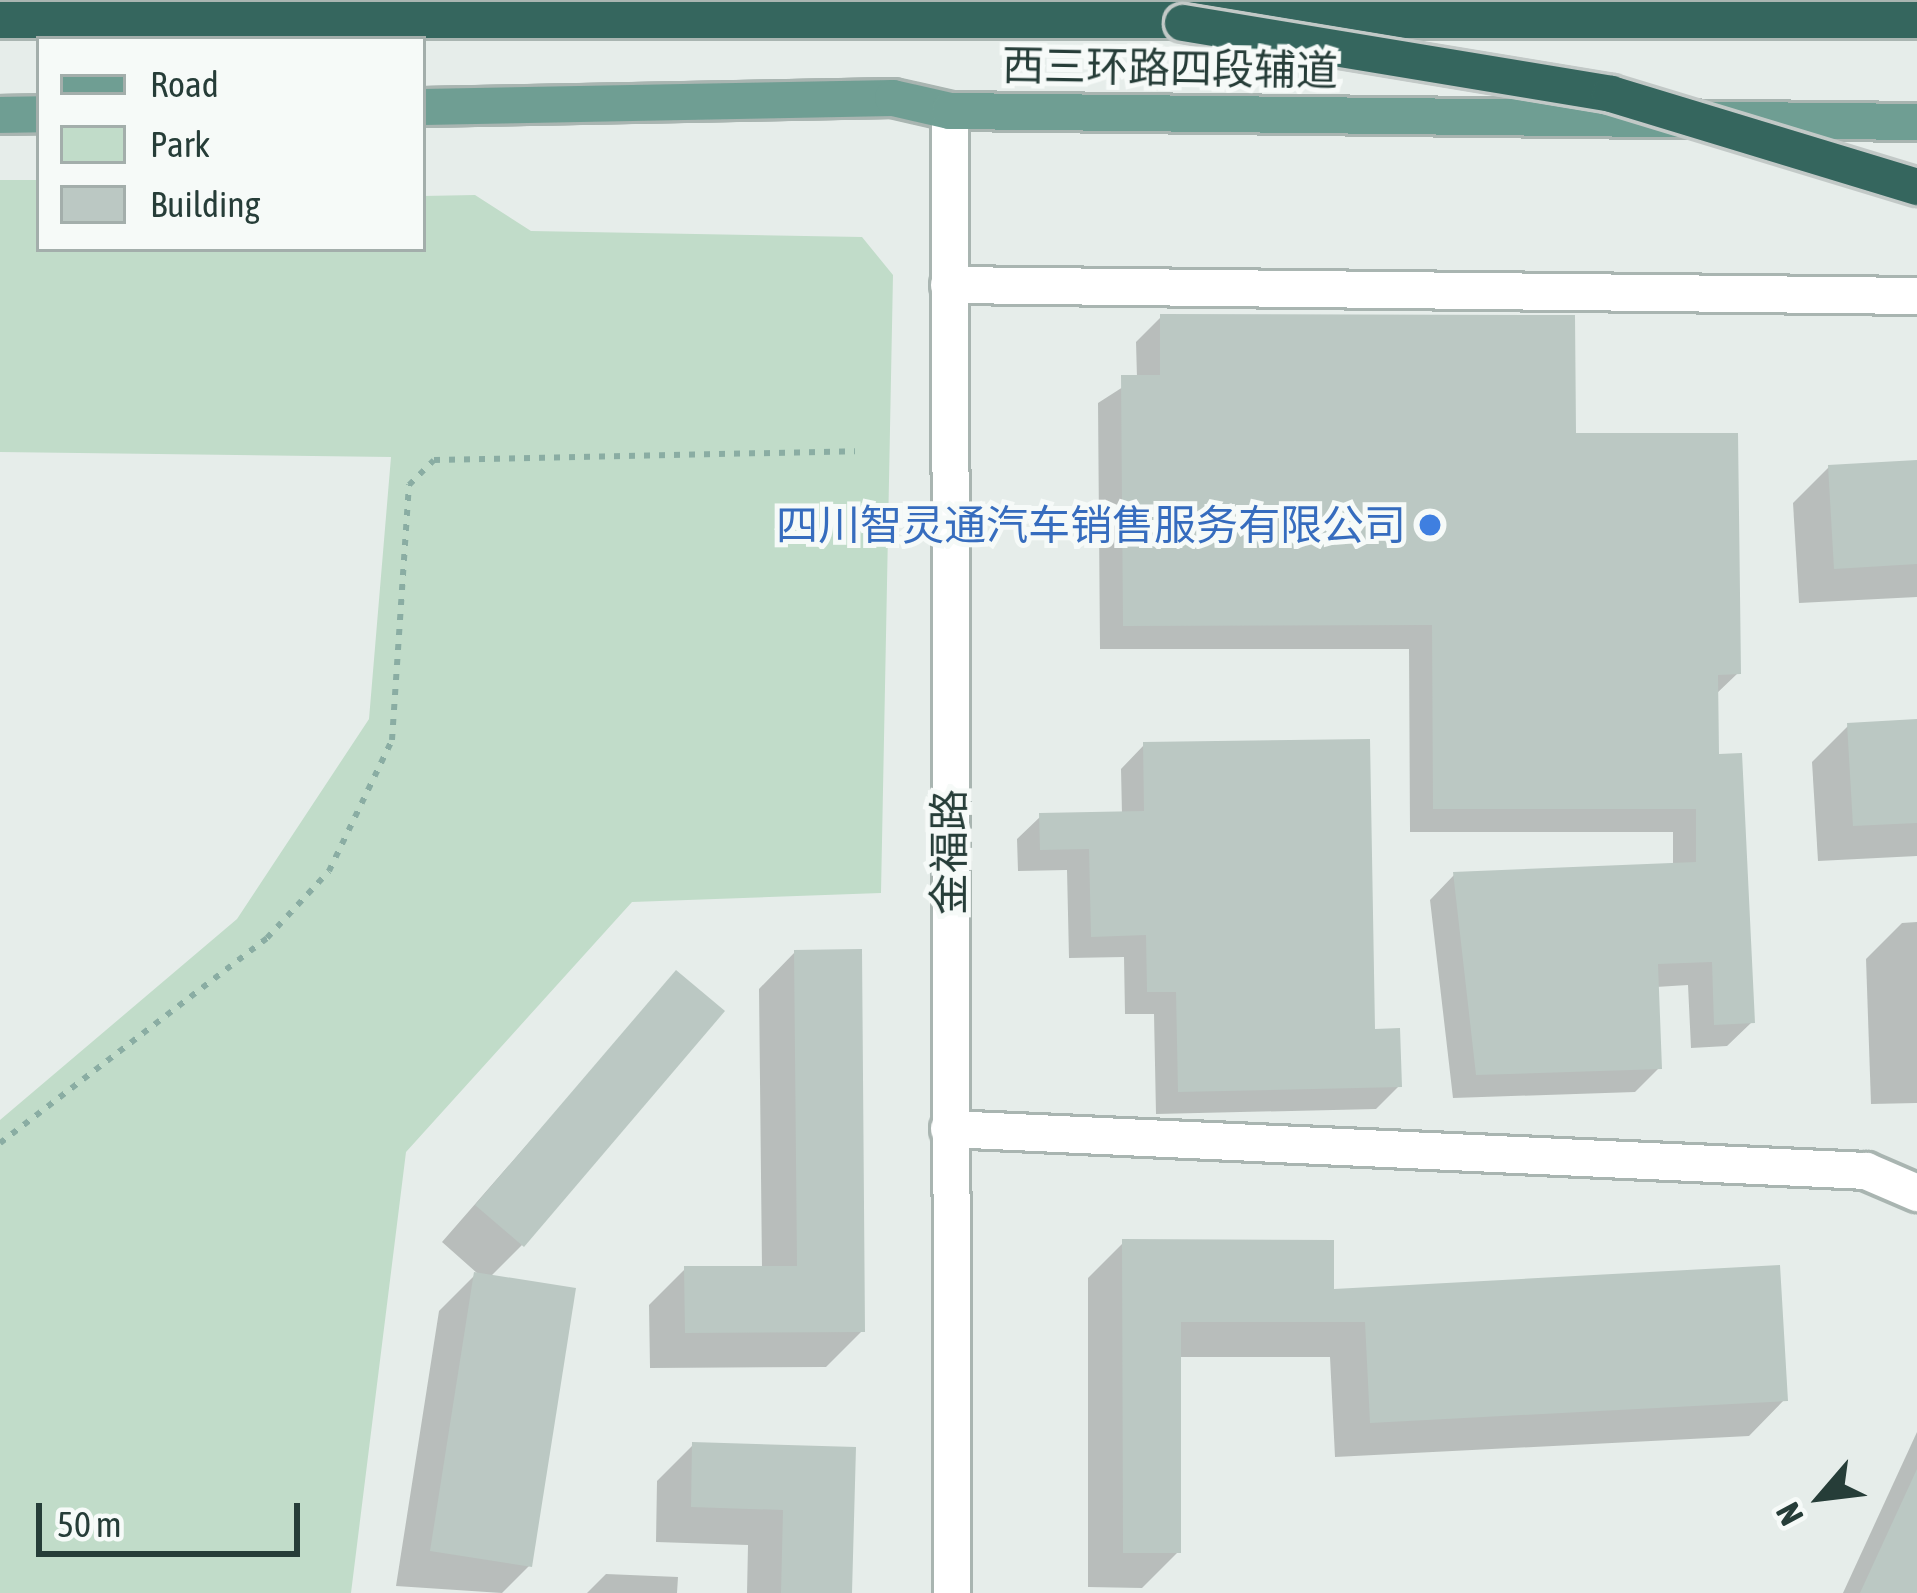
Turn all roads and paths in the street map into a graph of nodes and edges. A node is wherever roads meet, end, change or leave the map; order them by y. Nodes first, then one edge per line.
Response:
1 (0, 20) edge
2 (1917, 20) edge
3 (1183, 22) junction
4 (426, 107) edge
5 (950, 111) junction
6 (36, 114) edge
7 (0, 115) edge
8 (1917, 122) edge
9 (1917, 187) edge
10 (950, 285) junction
11 (1917, 296) edge
12 (855, 451) dead end
13 (949, 1129) junction
14 (0, 1143) edge
15 (1917, 1193) edge
16 (952, 1593) edge

1 - 3 highway
2 - 3 highway, bridge
3 - 9 highway, bridge
4 - 5 main road, 西三环路四段辅道
5 - 8 main road, 西三环路四段辅道
5 - 10 street, 金福路
6 - 7 main road
10 - 11 street
10 - 13 street, 金福路
12 - 14 path
13 - 15 street
13 - 16 street, 金福路

